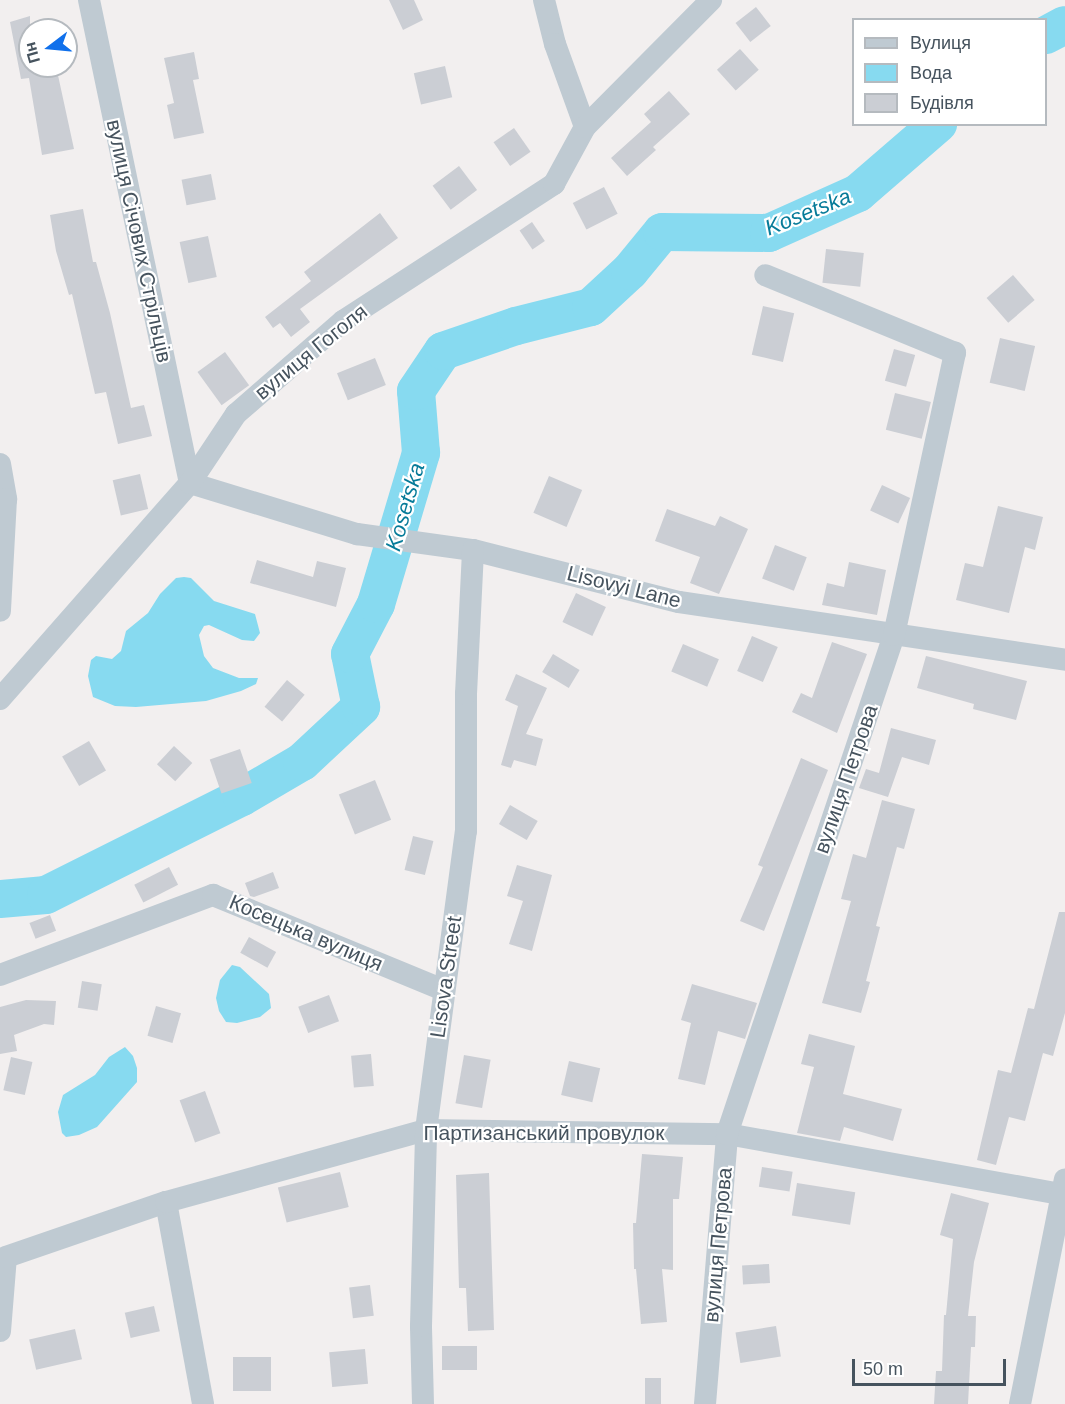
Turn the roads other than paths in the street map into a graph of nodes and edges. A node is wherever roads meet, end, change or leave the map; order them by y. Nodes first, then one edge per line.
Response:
1 (88, 0) edge
2 (544, 0) edge
3 (711, 0) edge
4 (585, 127) junction
5 (765, 275) dead end
6 (0, 464) edge
7 (190, 483) junction
8 (473, 549) junction
9 (0, 611) edge
10 (894, 635) junction
11 (1065, 660) edge
12 (0, 699) edge
13 (0, 975) edge
14 (443, 990) junction
15 (426, 1130) junction
16 (727, 1134) junction
17 (1062, 1187) edge
18 (166, 1202) junction
19 (0, 1331) edge
20 (203, 1404) edge
21 (423, 1404) edge
22 (705, 1404) edge
23 (1020, 1404) edge

1 - 7 street, вулиця Січових Стрільців
2 - 4 street
3 - 4 street, вулиця Гоголя
4 - 7 street, вулиця Гоголя
5 - 10 street, вулиця Петрова
6 - 9 street
7 - 8 street, Lisovyi Lane
7 - 12 street, вулиця Гоголя
8 - 10 street, Lisovyi Lane
8 - 14 street, Lisova Street
10 - 11 street, Lisovyi Lane
10 - 16 street, вулиця Петрова
13 - 14 street, Косецька вулиця
14 - 15 street, Lisova Street
15 - 16 street, Партизанський провулок
15 - 18 street, Партизанський провулок
15 - 21 street, Lisova Street
16 - 17 street, Партизанський провулок
16 - 22 street, вулиця Петрова
17 - 23 street
18 - 19 street, Партизанський провулок
18 - 20 street

